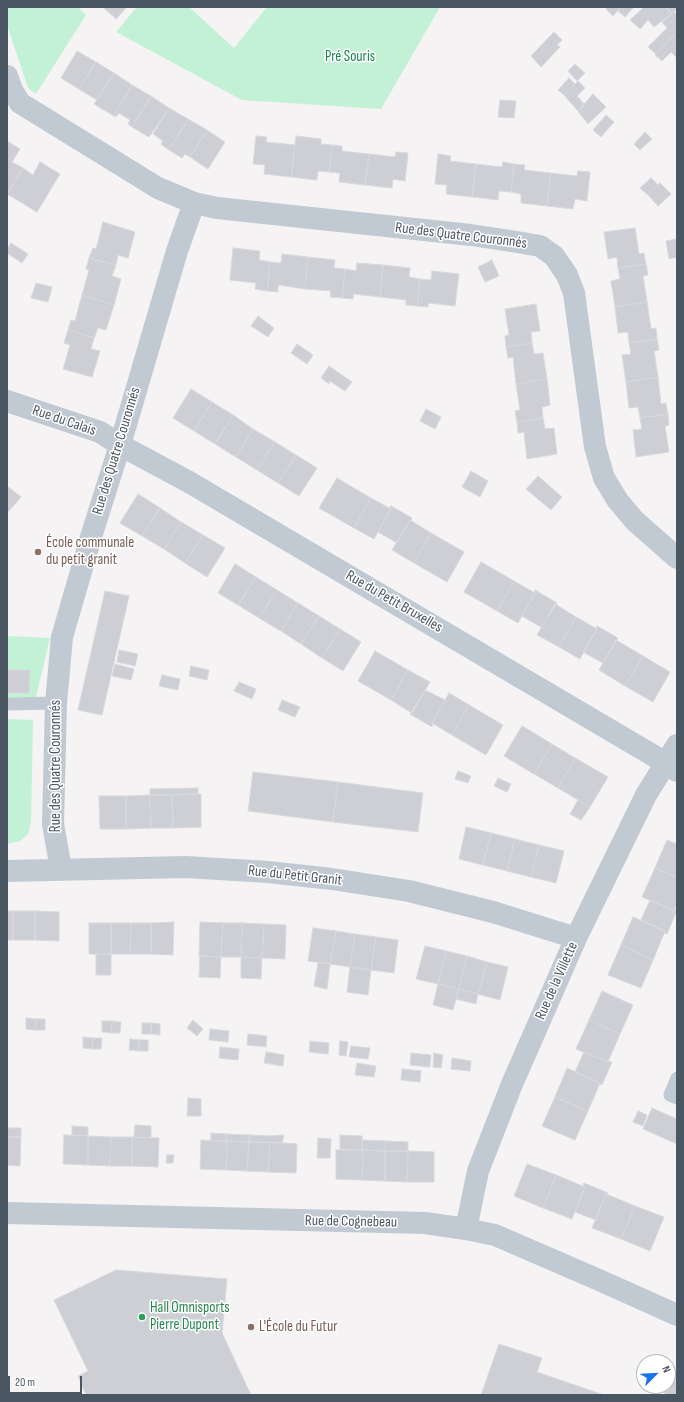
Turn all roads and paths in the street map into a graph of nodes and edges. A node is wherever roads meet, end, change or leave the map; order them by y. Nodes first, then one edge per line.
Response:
1 (7, 76) edge
2 (194, 203) junction
3 (7, 401) edge
4 (120, 445) junction
5 (677, 558) edge
6 (56, 703) junction
7 (7, 704) edge
8 (673, 759) edge
9 (61, 869) junction
10 (7, 871) edge
11 (576, 938) junction
12 (677, 1078) edge
13 (677, 1098) edge
14 (7, 1213) edge
15 (466, 1229) junction
16 (677, 1315) edge

1 - 2 street, Rue des Quatre Couronnés
2 - 4 street, Rue des Quatre Couronnés
2 - 5 street, Rue des Quatre Couronnés
3 - 4 street, Rue du Calais
4 - 6 street, Rue des Quatre Couronnés
4 - 8 street, Rue du Petit Bruxelles
6 - 7 lane
6 - 9 street, Rue des Quatre Couronnés
8 - 11 street, Rue de la Villette
9 - 10 street, Rue du Petit Granit
9 - 11 street, Rue du Petit Granit
11 - 15 street, Rue de la Villette
12 - 13 lane
14 - 15 street, Rue de Cognebeau
15 - 16 street, Rue de Cognebeau

